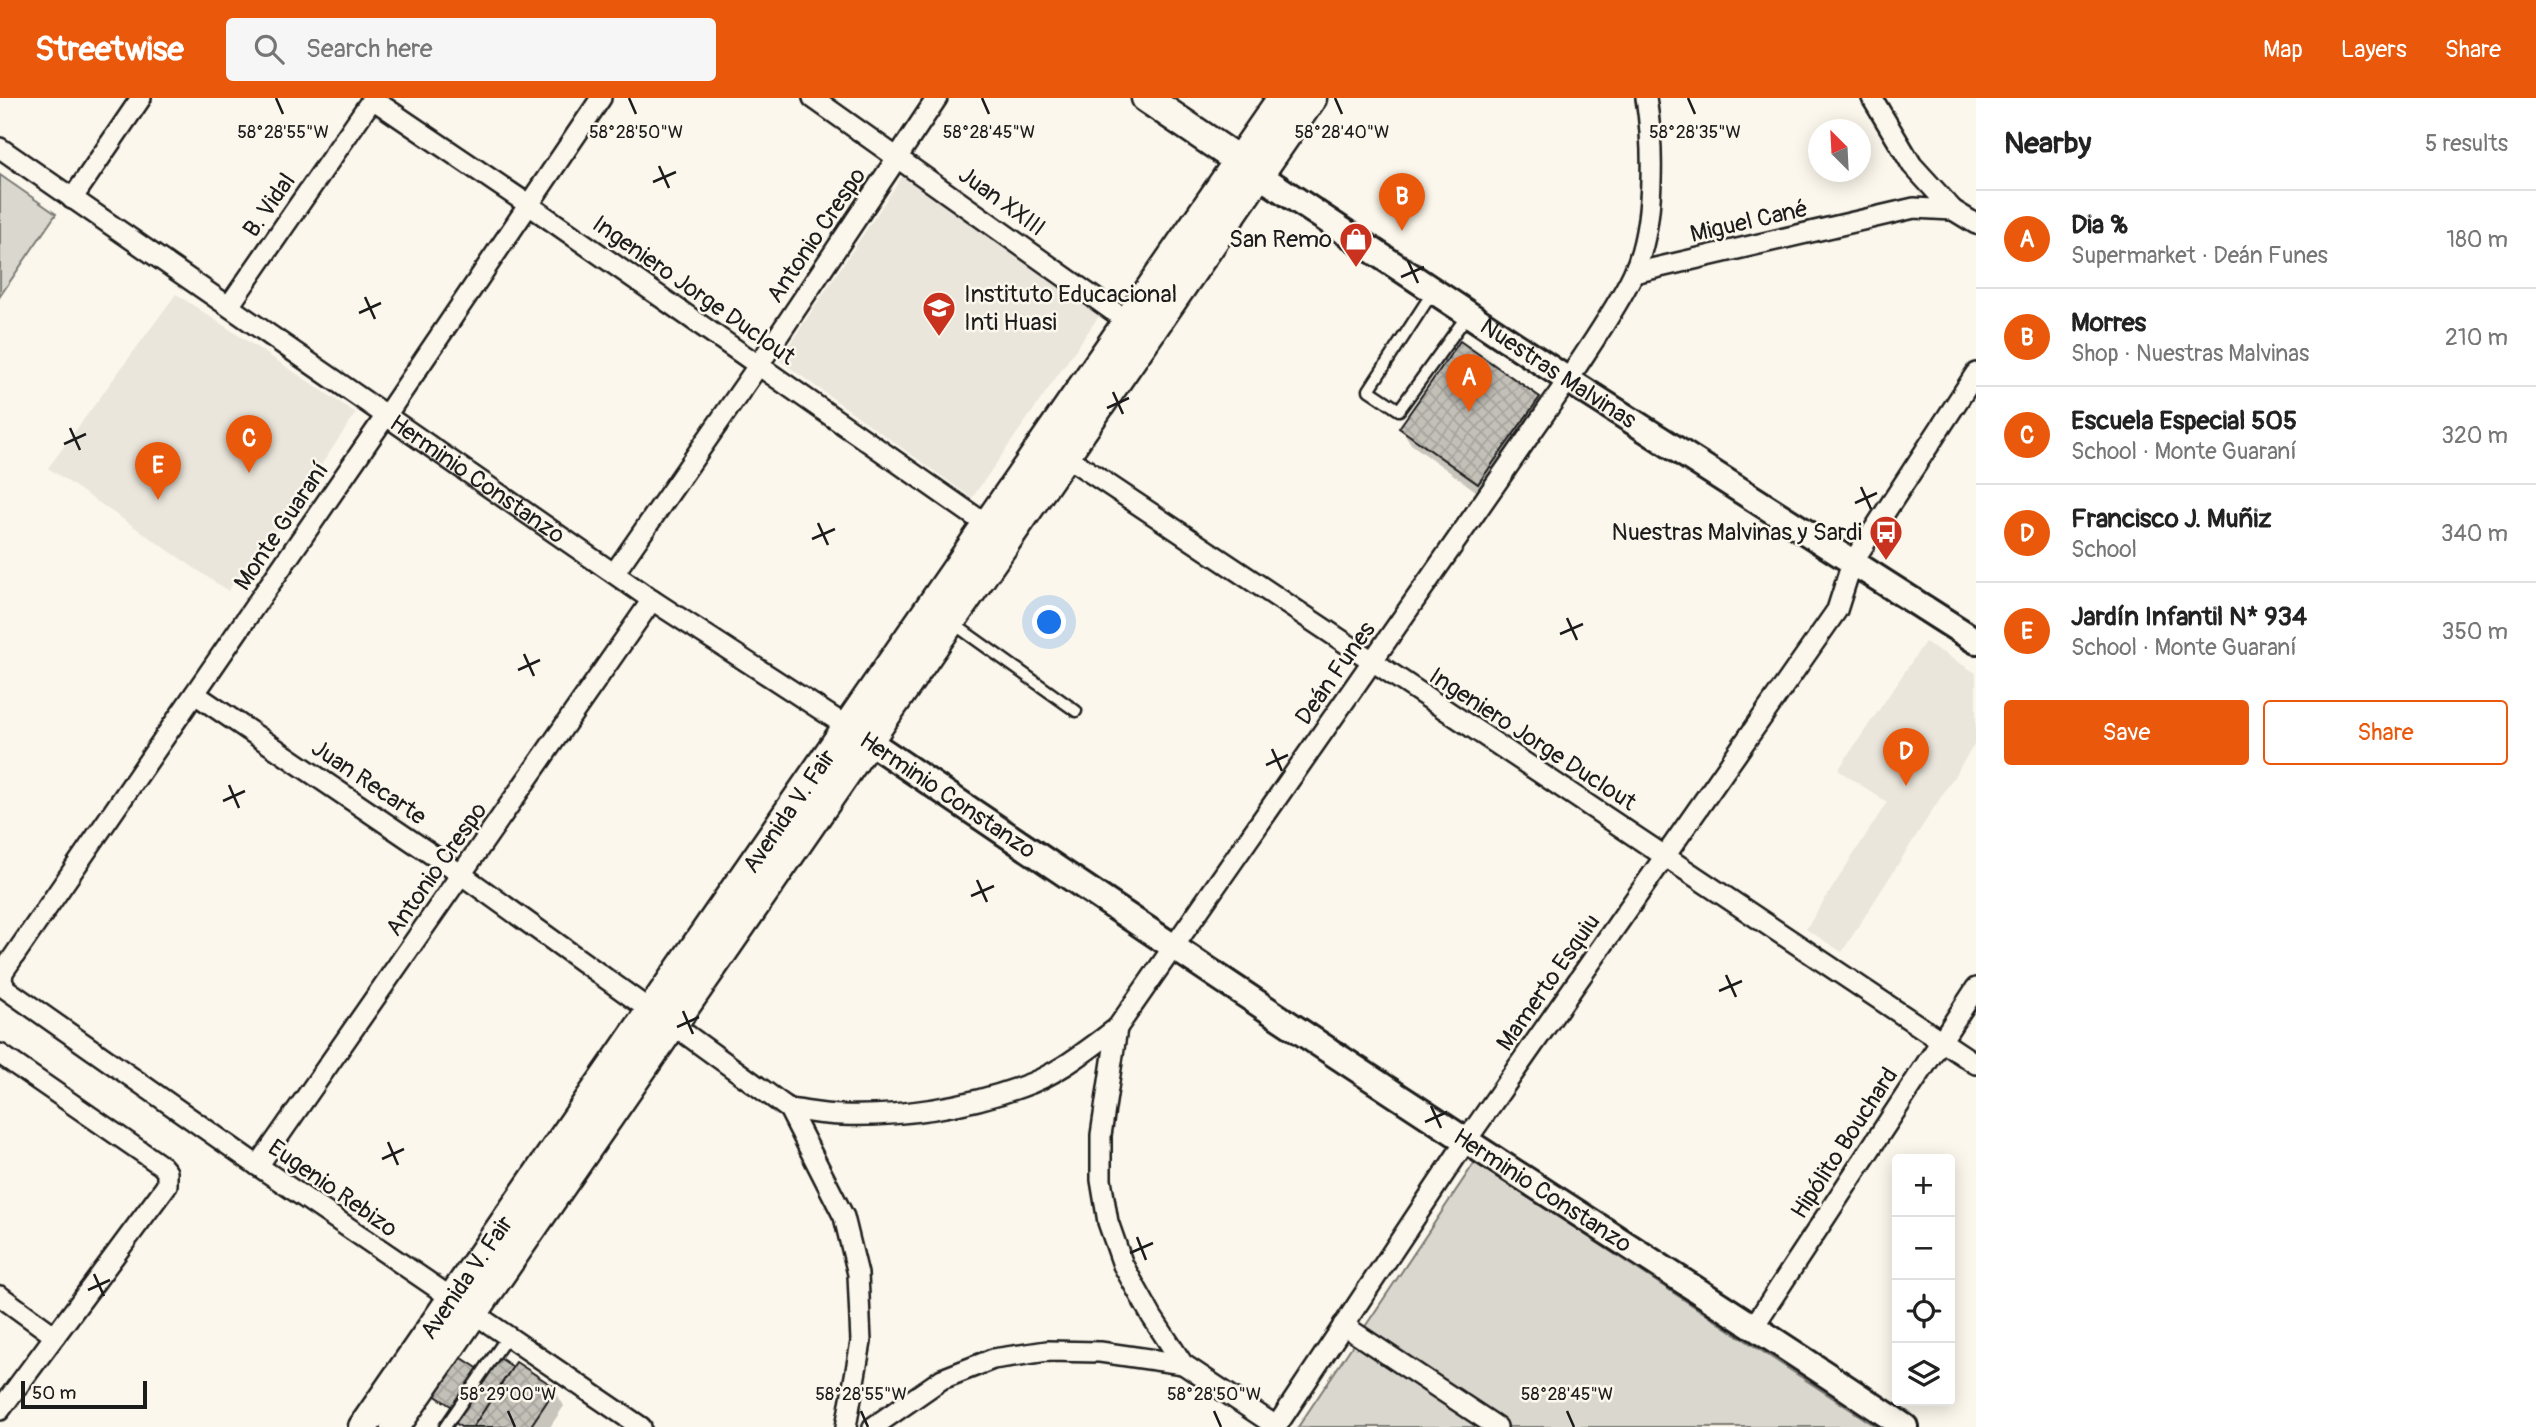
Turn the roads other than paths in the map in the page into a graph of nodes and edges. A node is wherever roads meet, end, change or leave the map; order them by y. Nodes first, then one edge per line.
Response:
1 (141, 98) edge
2 (372, 98) edge
3 (601, 98) edge
4 (813, 98) edge
5 (937, 98) edge
6 (1146, 98) edge
7 (1282, 98) edge
8 (1312, 98) edge
9 (1646, 98) edge
10 (1872, 98) edge
11 (0, 148) edge
12 (898, 156) junction
13 (1248, 168) junction
14 (72, 199) junction
15 (529, 205) junction
16 (1953, 210) junction
17 (1976, 224) edge
18 (1634, 273) junction
19 (1435, 290) junction
20 (229, 306) junction
21 (1469, 313) junction
22 (1127, 321) junction
23 (758, 366) junction
24 (1976, 373) edge
25 (1568, 380) junction
26 (385, 416) junction
27 (1064, 455) junction
28 (987, 525) junction
29 (1853, 563) junction
30 (615, 572) junction
31 (652, 600) junction
32 (950, 622) junction
33 (1976, 642) edge
34 (1372, 662) junction
35 (195, 694) junction
36 (1076, 711) dead end
37 (857, 733) junction
38 (1666, 856) junction
39 (462, 875) junction
40 (1174, 948) junction
41 (2, 982) joint
42 (1976, 988) edge
43 (662, 1018) junction
44 (1117, 1028) junction
45 (1940, 1040) junction
46 (0, 1054) edge
47 (1976, 1063) edge
48 (789, 1109) junction
49 (1466, 1141) junction
50 (258, 1166) junction
51 (0, 1296) edge
52 (461, 1306) junction
53 (1343, 1325) junction
54 (1755, 1326) junction
55 (55, 1336) junction
56 (507, 1337) junction
57 (1183, 1364) junction
58 (0, 1410) edge
59 (401, 1423) edge
60 (363, 1427) edge
61 (445, 1427) edge
62 (641, 1427) edge
63 (846, 1427) edge
64 (873, 1427) edge
65 (1276, 1427) edge
66 (1497, 1427) edge
67 (1905, 1427) edge

1 - 14 street
2 - 15 street, Ingeniero Jorge Duclout
2 - 20 street, B. Vidal
3 - 15 street, Monte Guaraní
4 - 12 street, Juan XXIII
5 - 12 street, Antonio Crespo
6 - 13 main road, Nuestras Malvinas
7 - 13 main road
8 - 13 main road
9 - 18 street
10 - 16 street
11 - 14 street, Herminio Constanzo
12 - 22 street, Juan XXIII
12 - 23 street, Antonio Crespo
13 - 19 street, Nuestras Malvinas
13 - 22 main road, Avenida V. Fair
13 - 27 main road, Avenida V. Fair
14 - 20 street, Herminio Constanzo
15 - 23 street, Ingeniero Jorge Duclout
15 - 26 street, Monte Guaraní
16 - 17 street
16 - 18 street, Miguel Cané
18 - 25 street, Deán Funes
19 - 21 street, Nuestras Malvinas
19 - 21 lane
20 - 26 street, Herminio Constanzo
21 - 25 street, Nuestras Malvinas
22 - 28 main road, Avenida V. Fair
23 - 28 street, Ingeniero Jorge Duclout
23 - 30 street, Antonio Crespo
24 - 29 street, Mamerto Esquiu
25 - 29 street, Nuestras Malvinas
25 - 34 street, Deán Funes
26 - 30 street, Herminio Constanzo
26 - 35 street, Monte Guaraní
27 - 32 main road, Avenida V. Fair
27 - 34 street, Ingeniero Jorge Duclout
28 - 37 main road, Avenida V. Fair
29 - 33 street, Nuestras Malvinas
29 - 38 street, Mamerto Esquiu
30 - 31 street, Herminio Constanzo
31 - 37 street, Herminio Constanzo
31 - 39 street, Antonio Crespo
32 - 36 lane
32 - 37 main road, Avenida V. Fair
34 - 38 street, Ingeniero Jorge Duclout
34 - 40 street, Deán Funes
35 - 39 street, Juan Recarte
35 - 41 street, Monte Guaraní
37 - 40 street, Herminio Constanzo
37 - 43 main road, Avenida V. Fair
38 - 45 street, Ingeniero Jorge Duclout
38 - 49 street, Mamerto Esquiu
39 - 43 street, Juan Recarte
39 - 50 street, Antonio Crespo
40 - 44 street, Deán Funes
40 - 49 street, Herminio Constanzo
41 - 50 street, Eugenio Rebizo
42 - 45 street, Hipólito Bouchard
43 - 48 street, Juan Recarte
43 - 52 main road, Avenida V. Fair
44 - 48 street
44 - 57 street
45 - 47 street, Ingeniero Jorge Duclout
45 - 54 street, Hipólito Bouchard
46 - 55 street
48 - 63 street
49 - 53 street, Mamerto Esquiu
49 - 54 street, Herminio Constanzo
50 - 52 street, Eugenio Rebizo
51 - 55 street
52 - 56 street, Eugenio Rebizo
52 - 59 main road, Avenida V. Fair
52 - 60 main road, Avenida V. Fair
53 - 65 street, Mamerto Esquiu
53 - 66 street
54 - 67 street, Herminio Constanzo
55 - 58 street
56 - 61 lane
56 - 62 street, Eugenio Rebizo
57 - 64 street
57 - 65 street

